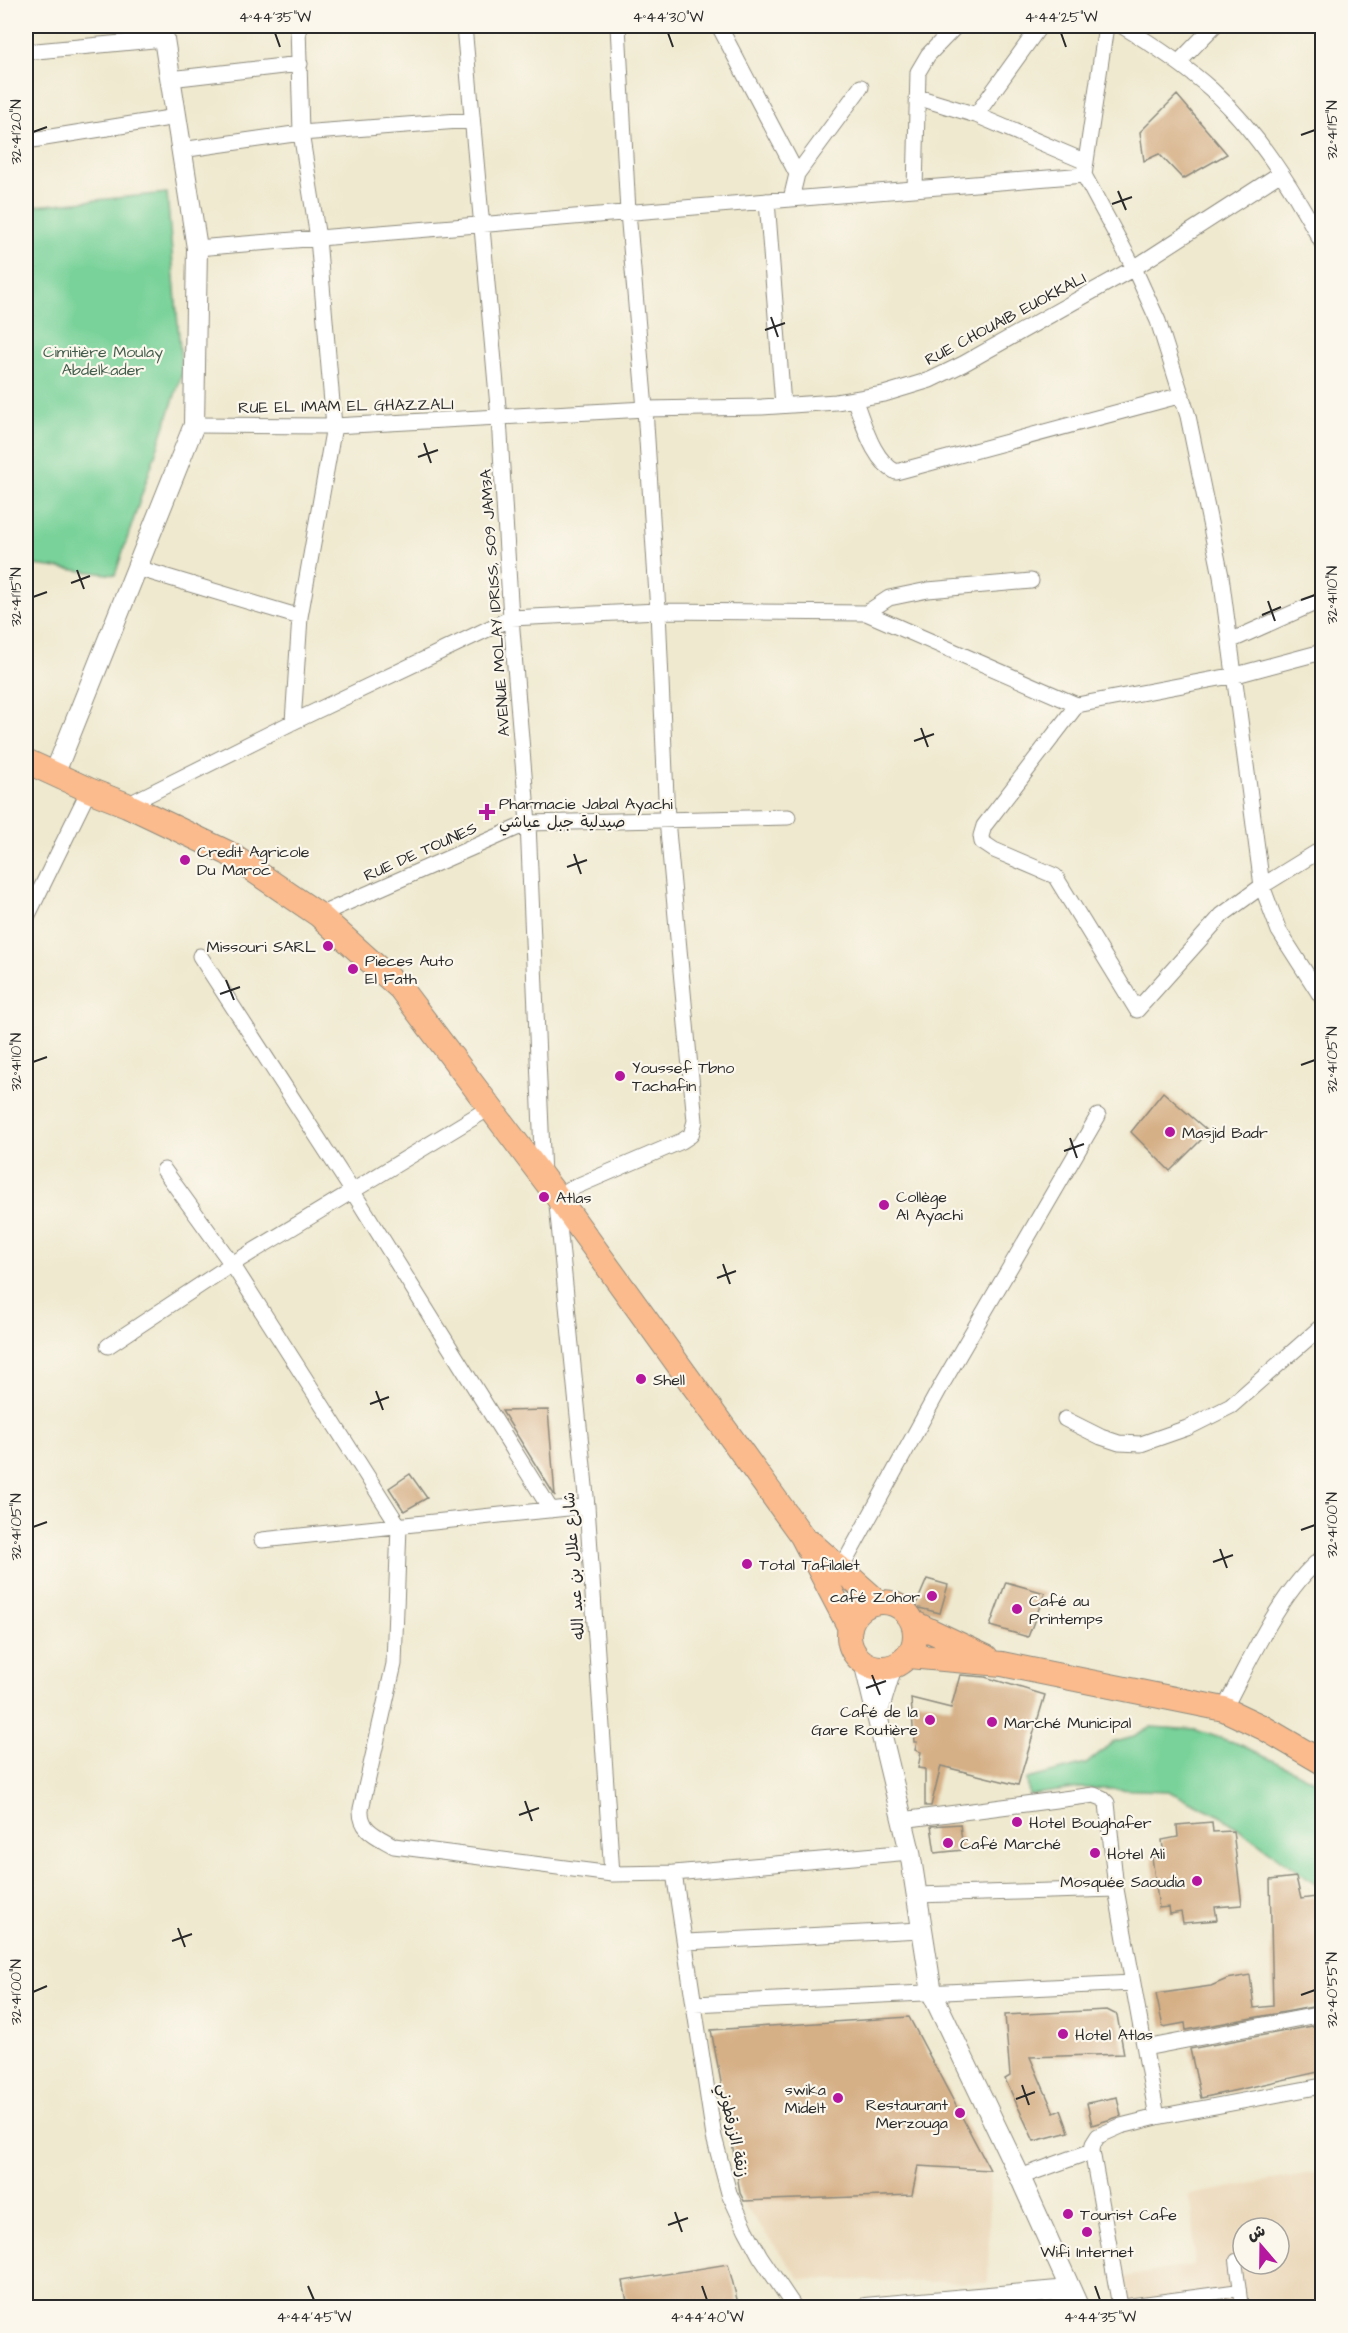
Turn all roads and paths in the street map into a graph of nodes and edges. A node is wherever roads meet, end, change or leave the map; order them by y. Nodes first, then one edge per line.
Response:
1 (298, 26) edge
2 (464, 26) edge
3 (618, 26) edge
4 (719, 26) edge
5 (956, 26) edge
6 (1040, 26) edge
7 (1106, 26) edge
8 (1122, 26) edge
9 (1214, 26) edge
10 (163, 32) edge
11 (26, 52) edge
12 (1179, 62) junction
13 (300, 64) junction
14 (170, 79) junction
15 (861, 87) dead end
16 (917, 97) junction
17 (976, 116) junction
18 (176, 117) junction
19 (472, 120) junction
20 (301, 133) junction
21 (26, 141) edge
22 (182, 150) junction
23 (1085, 168) junction
24 (1281, 173) junction
25 (797, 174) junction
26 (915, 189) junction
27 (791, 199) junction
28 (768, 201) junction
29 (628, 212) junction
30 (481, 225) junction
31 (318, 238) junction
32 (1323, 243) edge
33 (197, 248) junction
34 (1134, 268) junction
35 (1182, 395) junction
36 (854, 399) junction
37 (783, 405) junction
38 (645, 409) junction
39 (500, 418) junction
40 (194, 425) junction
41 (334, 426) junction
42 (137, 568) junction
43 (1031, 581) dead end
44 (1323, 600) edge
45 (658, 611) junction
46 (866, 613) junction
47 (300, 617) junction
48 (511, 618) junction
49 (1230, 641) junction
50 (1323, 652) edge
51 (1236, 675) junction
52 (1077, 705) junction
53 (293, 722) junction
54 (26, 761) edge
55 (54, 775) junction
56 (89, 790) junction
57 (127, 805) junction
58 (788, 817) dead end
59 (667, 820) junction
60 (528, 823) junction
61 (1323, 849) edge
62 (1262, 886) junction
63 (319, 915) junction
64 (26, 919) edge
65 (200, 956) dead end
66 (1323, 999) edge
67 (491, 1107) junction
68 (1098, 1116) dead end
69 (164, 1170) dead end
70 (549, 1187) junction
71 (353, 1192) junction
72 (232, 1264) junction
73 (1323, 1326) edge
74 (108, 1346) dead end
75 (1065, 1419) dead end
76 (587, 1506) junction
77 (551, 1510) junction
78 (399, 1526) junction
79 (802, 1536) junction
80 (262, 1540) dead end
81 (1323, 1558) edge
82 (841, 1569) junction
83 (878, 1602) junction
84 (914, 1623) junction
85 (850, 1628) junction
86 (900, 1661) junction
87 (864, 1662) junction
88 (1002, 1664) junction
89 (1224, 1708) junction
90 (877, 1715) junction
91 (1323, 1762) edge
92 (902, 1820) junction
93 (910, 1852) junction
94 (674, 1873) junction
95 (612, 1874) junction
96 (1116, 1889) junction
97 (916, 1895) junction
98 (921, 1930) junction
99 (686, 1942) junction
100 (1133, 1983) junction
101 (932, 1993) junction
102 (694, 2004) junction
103 (1323, 2014) edge
104 (1144, 2048) junction
105 (1323, 2086) edge
106 (1157, 2117) junction
107 (1092, 2151) junction
108 (1020, 2177) junction
109 (1238, 2276) edge
110 (1070, 2290) junction
111 (1240, 2290) junction
112 (1203, 2295) junction
113 (795, 2307) edge
114 (865, 2307) edge
115 (1079, 2307) edge
116 (1119, 2307) edge
117 (1205, 2307) edge
118 (1242, 2307) edge

1 - 13 street
2 - 19 street, AVENUE MOLAY IDRISS, SO9 JAM3A
3 - 29 street
4 - 25 street
5 - 16 street
6 - 17 street
7 - 23 street
8 - 12 street
9 - 12 street
10 - 11 street
10 - 14 street
12 - 24 street
13 - 14 street
13 - 20 street
14 - 18 street
15 - 25 street
16 - 17 street
16 - 26 street
17 - 23 street
18 - 21 street
18 - 22 street
19 - 20 street
19 - 30 street, AVENUE MOLAY IDRISS, SO9 JAM3A
20 - 22 street
20 - 31 street
22 - 33 street
23 - 26 street
23 - 34 street
24 - 32 street
24 - 34 street, RUE CHOUAIB EUOKKALI
25 - 27 street
26 - 27 street
27 - 28 street
28 - 29 street
28 - 37 street
29 - 30 street
29 - 38 street
30 - 31 street
30 - 39 street, AVENUE MOLAY IDRISS, SO9 JAM3A
31 - 33 street
31 - 41 street
33 - 40 street
34 - 35 street
34 - 36 street, RUE CHOUAIB EUOKKALI
35 - 36 street
35 - 49 street
36 - 37 street, RUE CHOUAIB EUOKKALI
37 - 38 street, RUE CHOUAIB EUOKKALI
38 - 39 street, RUE CHOUAIB EUOKKALI
38 - 45 street
39 - 41 street, RUE EL IMAM EL GHAZZALI
39 - 48 street, AVENUE MOLAY IDRISS, SO9 JAM3A
40 - 41 street, RUE EL IMAM EL GHAZZALI
40 - 42 street
41 - 47 street
42 - 47 street
42 - 55 street
43 - 46 street
44 - 49 street
45 - 46 street
45 - 48 street
45 - 59 street
46 - 52 street
47 - 53 street
48 - 53 street
48 - 60 street, AVENUE MOLAY IDRISS, SO9 JAM3A
49 - 51 street
50 - 51 street
51 - 52 street
51 - 62 street
52 - 62 street
53 - 57 street
54 - 55 main road
55 - 56 main road
56 - 57 main road
56 - 64 street
57 - 63 main road
58 - 59 street, RUE DE TOUNES
59 - 60 street, RUE DE TOUNES
59 - 70 street
60 - 63 street, RUE DE TOUNES
60 - 70 street, AVENUE MOLAY IDRISS, SO9 JAM3A
61 - 62 street
62 - 66 street
63 - 67 main road
65 - 71 street
67 - 70 main road
67 - 71 street
68 - 82 street
69 - 72 street
70 - 76 street, شارع علال بن عبد الله
70 - 79 main road
71 - 72 street
71 - 77 street
72 - 74 street
72 - 78 street
73 - 75 street
76 - 77 street
76 - 95 street, شارع علال بن عبد الله
77 - 78 street
78 - 80 street
78 - 95 street
79 - 82 main road
79 - 85 main road
81 - 89 street
82 - 83 main road
83 - 84 main road
83 - 85 main road
84 - 86 main road
84 - 88 main road
85 - 87 main road
86 - 87 main road
86 - 88 main road
86 - 90 street
87 - 90 street
88 - 89 main road
89 - 91 main road
90 - 92 street
92 - 93 street
92 - 96 street
93 - 94 street
93 - 97 street
94 - 95 street
94 - 99 street, زنقة الزرقطوني
96 - 97 street
96 - 100 street
97 - 98 street
98 - 99 street
98 - 101 street
99 - 102 street, زنقة الزرقطوني
100 - 101 street
100 - 104 street
101 - 102 street
101 - 108 street
102 - 113 street, زنقة الزرقطوني
103 - 104 street
104 - 106 street
105 - 106 street
106 - 107 street
107 - 108 street
107 - 116 street
108 - 110 street
109 - 111 street
110 - 114 street
110 - 115 street
111 - 112 street
111 - 118 street
112 - 116 street
112 - 117 street

